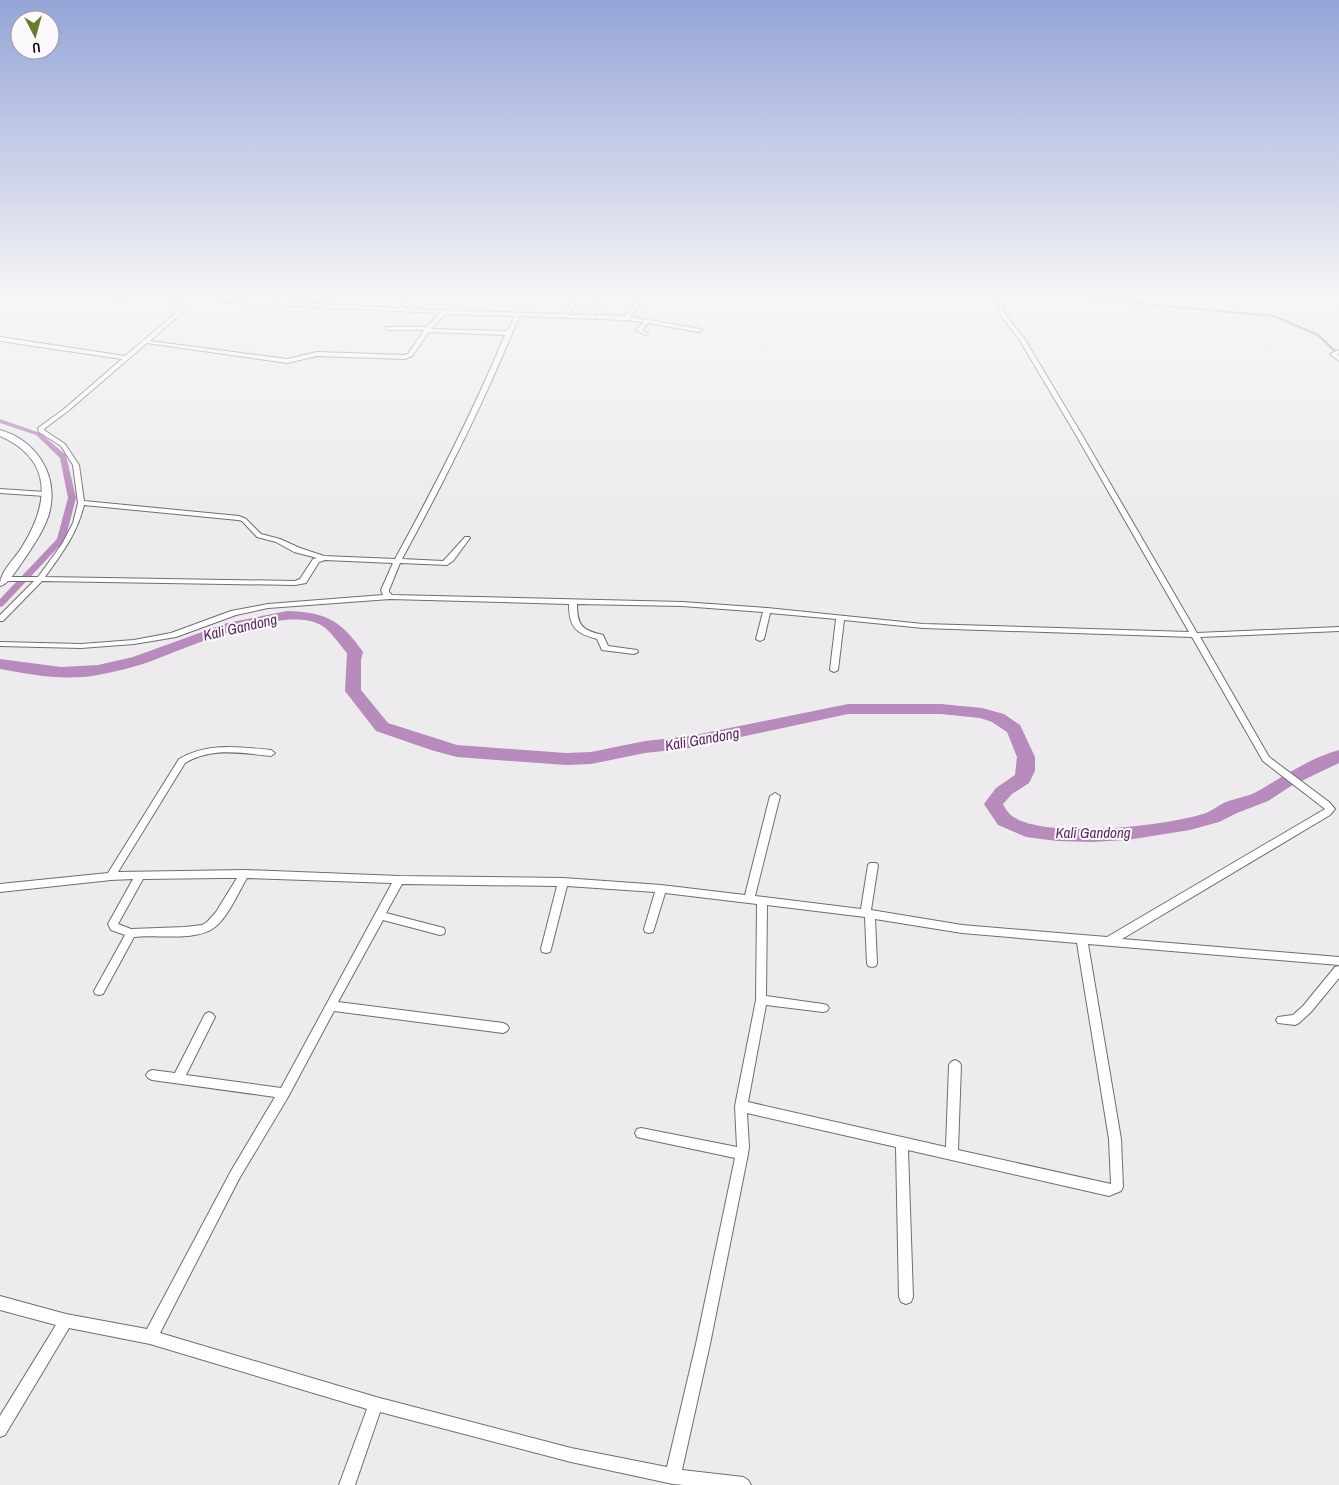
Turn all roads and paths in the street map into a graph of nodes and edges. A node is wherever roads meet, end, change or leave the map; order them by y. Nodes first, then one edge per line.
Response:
1 (117, 366) edge
2 (495, 366) edge
3 (1038, 366) edge
4 (0, 433) edge
5 (0, 492) edge
6 (45, 494) junction
7 (81, 503) junction
8 (467, 538) dead end
9 (324, 558) junction
10 (397, 561) junction
11 (40, 579) junction
12 (5, 580) edge
13 (390, 597) junction
14 (573, 602) junction
15 (767, 610) junction
16 (0, 618) edge
17 (840, 618) junction
18 (1339, 629) edge
19 (1195, 635) junction
20 (760, 639) dead end
21 (0, 644) edge
22 (634, 652) dead end
23 (834, 670) dead end
24 (271, 753) dead end
25 (775, 796) dead end
26 (873, 865) dead end
27 (245, 874) junction
28 (140, 875) junction
29 (111, 876) junction
30 (399, 880) junction
31 (563, 882) junction
32 (0, 888) edge
33 (661, 889) junction
34 (748, 899) junction
35 (762, 900) junction
36 (867, 914) junction
37 (379, 915) junction
38 (649, 929) dead end
39 (440, 932) dead end
40 (131, 933) junction
41 (1082, 940) junction
42 (1108, 942) junction
43 (546, 949) dead end
44 (1339, 961) edge
45 (872, 963) dead end
46 (1339, 970) edge
47 (99, 991) dead end
48 (761, 1000) junction
49 (331, 1006) junction
50 (823, 1008) dead end
51 (209, 1017) dead end
52 (1282, 1020) dead end
53 (503, 1028) dead end
54 (955, 1065) dead end
55 (152, 1075) dead end
56 (178, 1078) junction
57 (284, 1093) junction
58 (741, 1106) junction
59 (641, 1133) dead end
60 (902, 1143) junction
61 (952, 1153) junction
62 (742, 1154) junction
63 (906, 1297) dead end
64 (0, 1303) edge
65 (66, 1321) junction
66 (150, 1337) junction
67 (376, 1404) junction
68 (0, 1430) edge
69 (672, 1476) junction
70 (347, 1485) edge
71 (743, 1485) edge

1 - 7 street
2 - 10 street
3 - 19 street
4 - 6 street
5 - 6 street
6 - 12 street
7 - 9 street
7 - 11 street
8 - 10 street
9 - 10 street
9 - 11 street
10 - 13 street
11 - 12 street
11 - 16 street
13 - 14 street
13 - 21 street
14 - 15 street
14 - 22 street
15 - 17 street
15 - 20 street
17 - 19 street
17 - 23 street
18 - 19 street
19 - 42 street
24 - 29 street
25 - 34 street
26 - 36 street
27 - 28 street
27 - 30 street
27 - 40 street
28 - 29 street
28 - 40 street
29 - 32 street
30 - 31 street
30 - 37 street
31 - 33 street
31 - 43 street
33 - 34 street
33 - 38 street
34 - 35 street
35 - 36 street
35 - 48 street
36 - 41 street
36 - 45 street
37 - 39 street
37 - 49 street
40 - 47 street
41 - 42 street
41 - 61 street
42 - 44 street
46 - 52 street
48 - 50 street
48 - 58 street
49 - 53 street
49 - 57 street
51 - 56 street
54 - 61 street
55 - 56 street
56 - 57 street
57 - 66 street
58 - 60 street
58 - 62 street
59 - 62 street
60 - 61 street
60 - 63 street
62 - 69 street
64 - 65 street
65 - 66 street
65 - 68 street
66 - 67 street
67 - 69 street
67 - 70 street
69 - 71 street

